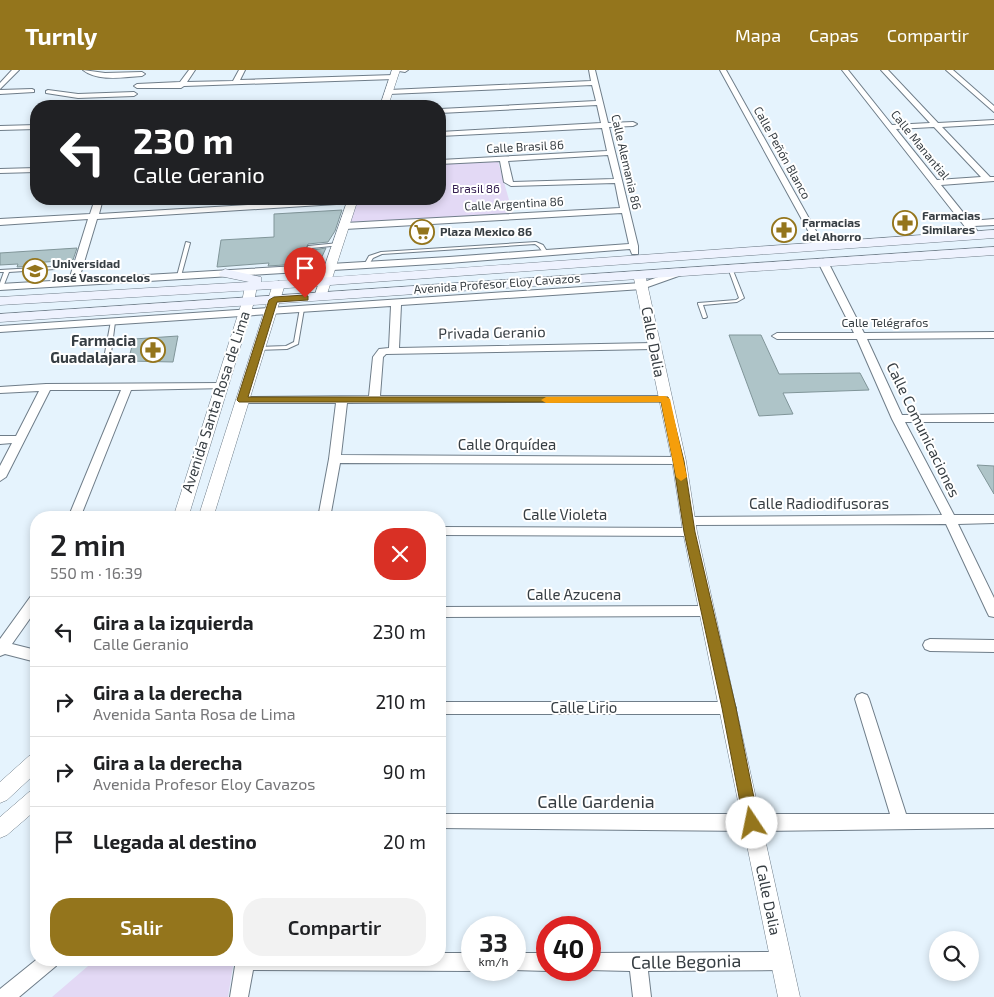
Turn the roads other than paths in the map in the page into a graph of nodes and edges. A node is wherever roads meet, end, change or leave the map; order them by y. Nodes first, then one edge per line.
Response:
1 (16, 70) edge
2 (86, 70) edge
3 (192, 70) edge
4 (242, 70) edge
5 (293, 70) edge
6 (344, 70) edge
7 (405, 70) edge
8 (592, 70) edge
9 (723, 70) edge
10 (845, 70) edge
11 (884, 70) edge
12 (949, 70) edge
13 (143, 72) edge
14 (395, 73) edge
15 (340, 79) junction
16 (288, 81) junction
17 (595, 83) junction
18 (234, 84) junction
19 (181, 86) junction
20 (0, 87) edge
21 (32, 91) dead end
22 (0, 92) edge
23 (48, 92) dead end
24 (389, 92) junction
25 (135, 93) junction
26 (386, 100) edge
27 (601, 103) junction
28 (994, 110) edge
29 (446, 111) edge
30 (994, 122) edge
31 (633, 124) dead end
32 (605, 125) junction
33 (938, 125) junction
34 (30, 127) edge
35 (890, 127) junction
36 (0, 128) edge
37 (446, 134) edge
38 (611, 153) junction
39 (504, 159) junction
40 (446, 162) edge
41 (30, 170) edge
42 (0, 171) edge
43 (991, 179) edge
44 (617, 181) junction
45 (934, 183) junction
46 (97, 205) edge
47 (276, 205) edge
48 (351, 205) edge
49 (625, 210) junction
50 (92, 217) junction
51 (0, 222) edge
52 (994, 222) edge
53 (968, 224) junction
54 (345, 226) junction
55 (994, 234) edge
56 (976, 235) junction
57 (188, 243) dead end
58 (339, 244) junction
59 (634, 246) junction
60 (821, 247) junction
61 (994, 251) edge
62 (546, 253) junction
63 (482, 257) junction
64 (448, 260) junction
65 (823, 262) junction
66 (567, 264) junction
67 (366, 265) junction
68 (331, 266) junction
69 (53, 268) dead end
70 (302, 268) junction
71 (730, 268) junction
72 (0, 271) edge
73 (7, 271) junction
74 (225, 273) junction
75 (639, 273) junction
76 (179, 276) junction
77 (365, 278) junction
78 (326, 282) junction
79 (73, 283) junction
80 (279, 284) junction
81 (251, 286) junction
82 (0, 292) edge
83 (320, 297) junction
84 (396, 303) junction
85 (273, 306) junction
86 (246, 308) junction
87 (302, 309) junction
88 (705, 317) dead end
89 (0, 318) edge
90 (114, 322) junction
91 (0, 329) edge
92 (860, 335) junction
93 (994, 335) edge
94 (777, 336) dead end
95 (653, 346) junction
96 (258, 349) junction
97 (394, 349) junction
98 (108, 353) dead end
99 (222, 386) junction
100 (46, 387) junction
101 (128, 387) junction
102 (0, 390) edge
103 (665, 399) junction
104 (242, 400) junction
105 (342, 400) junction
106 (374, 400) junction
107 (994, 418) edge
108 (898, 419) junction
109 (20, 439) junction
110 (0, 440) edge
111 (335, 460) junction
112 (678, 461) junction
113 (0, 477) edge
114 (77, 511) edge
115 (182, 511) edge
116 (207, 511) edge
117 (325, 511) edge
118 (950, 519) junction
119 (994, 519) edge
120 (689, 527) junction
121 (446, 531) edge
122 (30, 608) edge
123 (707, 611) junction
124 (446, 612) edge
125 (994, 612) edge
126 (930, 645) dead end
127 (994, 646) edge
128 (1, 648) edge
129 (30, 655) edge
130 (862, 699) dead end
131 (446, 708) edge
132 (729, 708) junction
133 (30, 767) edge
134 (0, 794) edge
135 (30, 803) edge
136 (446, 821) edge
137 (900, 821) junction
138 (994, 821) edge
139 (752, 823) junction
140 (0, 829) edge
141 (782, 961) junction
142 (446, 962) edge
143 (461, 962) edge
144 (601, 962) edge
145 (638, 962) junction
146 (43, 966) edge
147 (245, 966) edge
148 (4, 997) edge
149 (240, 997) edge
150 (642, 997) edge
151 (789, 997) edge

1 - 20 street
2 - 13 street
3 - 19 street
4 - 18 street
5 - 16 street
6 - 15 street
7 - 14 street
8 - 17 street, Calle Alemania 86
9 - 60 street, Calle Peñón Blanco
10 - 35 street, Calle Manantial
11 - 33 street
12 - 28 street
13 - 25 street
14 - 15 street
14 - 24 street
15 - 16 street
16 - 18 street
17 - 24 street
17 - 27 street, Calle Alemania 86
18 - 19 street
19 - 25 street
21 - 22 street
23 - 25 street
24 - 26 street
27 - 29 street
27 - 32 street, Calle Alemania 86
30 - 33 street
31 - 32 street
32 - 37 street
32 - 38 street, Calle Alemania 86
33 - 35 street
33 - 43 street
34 - 36 street
35 - 45 street, Calle Manantial
38 - 39 street, Calle Brasil 86
38 - 44 street, Calle Alemania 86
39 - 40 street, Calle Brasil 86
39 - 44 street
41 - 42 street
43 - 45 street
44 - 49 street, Calle Alemania 86
45 - 53 street, Calle Manantial
46 - 50 street
47 - 50 street
48 - 54 street
49 - 54 street, Calle Argentina 86
49 - 59 street, Calle Alemania 86
50 - 51 street
50 - 79 street
52 - 53 street
53 - 56 street, Calle Manantial
54 - 58 street
55 - 56 main road, Avenida Profesor Eloy Cavazos
56 - 60 main road, Avenida Profesor Eloy Cavazos
57 - 76 lane
58 - 68 street
58 - 70 lane
59 - 62 street
59 - 75 street, Calle Alemania 86
60 - 75 main road, Avenida Profesor Eloy Cavazos
61 - 65 main road, Avenida Profesor Eloy Cavazos
62 - 63 street
62 - 67 lane
63 - 64 street
63 - 66 main road
64 - 67 street
64 - 77 main road
65 - 71 main road, Avenida Profesor Eloy Cavazos
65 - 92 street, Calle Comunicaciones
66 - 75 main road, Avenida Profesor Eloy Cavazos
66 - 77 main road, Avenida Profesor Eloy Cavazos
67 - 68 street
68 - 70 street
68 - 78 street
69 - 73 lane
70 - 74 street
71 - 75 main road, Avenida Profesor Eloy Cavazos
71 - 88 lane
72 - 73 lane
73 - 82 lane
74 - 76 street
74 - 80 main road
75 - 83 main road, Avenida Profesor Eloy Cavazos
75 - 84 street
75 - 95 street, Calle Dalia
76 - 79 street
77 - 78 main road, Avenida Profesor Eloy Cavazos
78 - 80 main road, Avenida Profesor Eloy Cavazos
78 - 83 street
79 - 82 street
80 - 81 main road, Avenida Profesor Eloy Cavazos
80 - 85 street, Avenida Santa Rosa de Lima
81 - 82 main road, Avenida Profesor Eloy Cavazos
81 - 86 street, Avenida Santa Rosa de Lima
83 - 85 main road, Avenida Profesor Eloy Cavazos
84 - 87 street
84 - 97 street
85 - 86 main road, Avenida Profesor Eloy Cavazos
85 - 87 street
85 - 96 street, Avenida Santa Rosa de Lima
86 - 89 main road, Avenida Profesor Eloy Cavazos
86 - 90 street
86 - 99 street, Avenida Santa Rosa de Lima
87 - 96 lane
90 - 91 street
90 - 98 lane
92 - 93 street, Calle Telégrafos
92 - 94 street, Calle Telégrafos
92 - 108 street, Calle Comunicaciones
95 - 97 street, Privada Geranio
95 - 103 street, Calle Dalia
96 - 104 street, Avenida Santa Rosa de Lima
97 - 106 street
99 - 101 street
99 - 115 street, Avenida Santa Rosa de Lima
100 - 101 street
100 - 102 street
100 - 109 street
101 - 114 street
103 - 106 street
103 - 112 street, Calle Dalia
104 - 105 street
104 - 116 street, Avenida Santa Rosa de Lima
105 - 106 street
105 - 111 street
107 - 108 street
108 - 118 street, Calle Comunicaciones
109 - 110 street
109 - 113 street
111 - 112 street, Calle Orquídea
111 - 117 street
112 - 120 street, Calle Dalia
118 - 119 street, Calle Radiodifusoras
118 - 120 street, Calle Radiodifusoras
118 - 125 street, Calle Comunicaciones
120 - 121 street, Calle Violeta
120 - 123 street, Calle Dalia
122 - 128 street
123 - 124 street, Calle Azucena
123 - 132 street, Calle Dalia
126 - 127 street
128 - 129 street
130 - 137 street
131 - 132 street, Calle Lirio
132 - 139 street, Calle Dalia
133 - 134 street
135 - 140 street
136 - 139 street, Calle Gardenia
137 - 138 street, Calle Gardenia
137 - 139 street, Calle Gardenia
139 - 141 street, Calle Dalia
141 - 145 street, Calle Begonia
141 - 151 street, Calle Dalia
142 - 143 street
144 - 145 street, Calle Begonia
145 - 150 street
146 - 148 street
147 - 149 street

